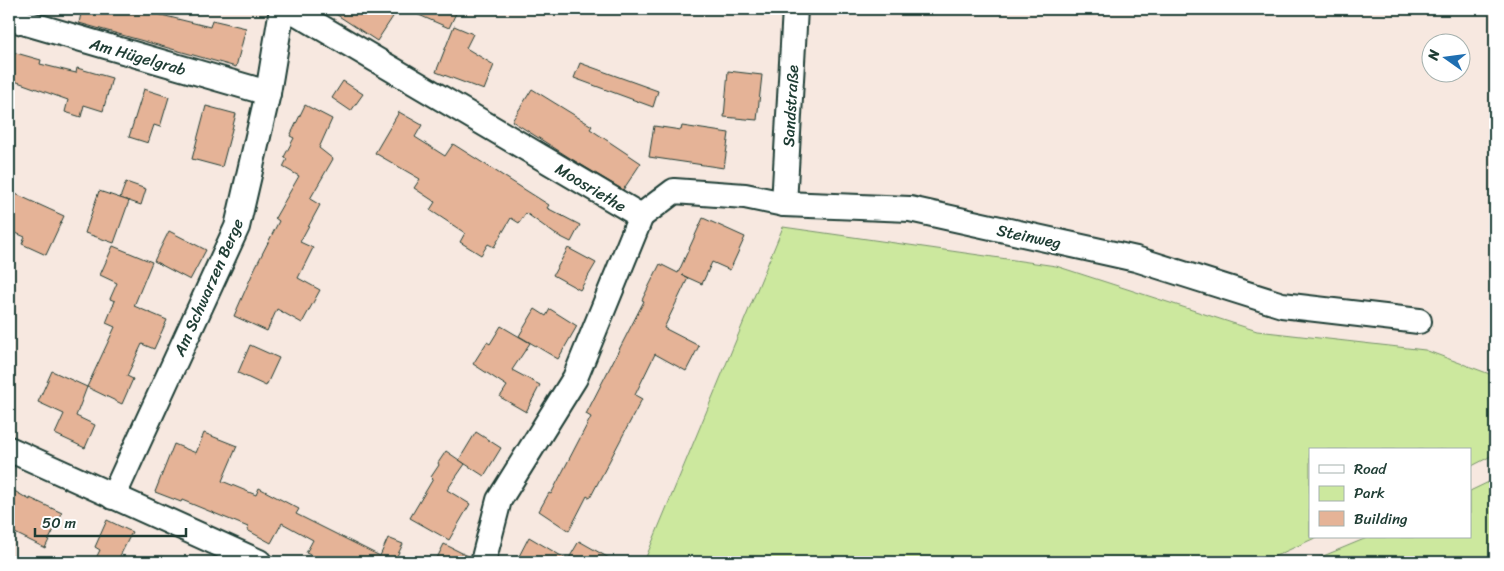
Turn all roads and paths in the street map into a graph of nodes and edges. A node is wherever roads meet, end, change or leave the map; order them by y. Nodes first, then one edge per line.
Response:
1 (282, 9) edge
2 (290, 9) edge
3 (795, 9) edge
4 (9, 18) edge
5 (268, 93) junction
6 (784, 204) junction
7 (641, 216) junction
8 (1419, 321) dead end
9 (9, 449) edge
10 (113, 497) junction
11 (259, 562) edge
12 (483, 562) edge

1 - 5 street, Am Schwarzen Berge
2 - 7 street, Moosriethe
3 - 6 street, Sandstraße
4 - 5 street, Am Hügelgrab
5 - 10 street, Am Schwarzen Berge
6 - 7 street, Steinweg
6 - 8 street, Steinweg
7 - 12 street, Moosriethe
9 - 10 street
10 - 11 street

